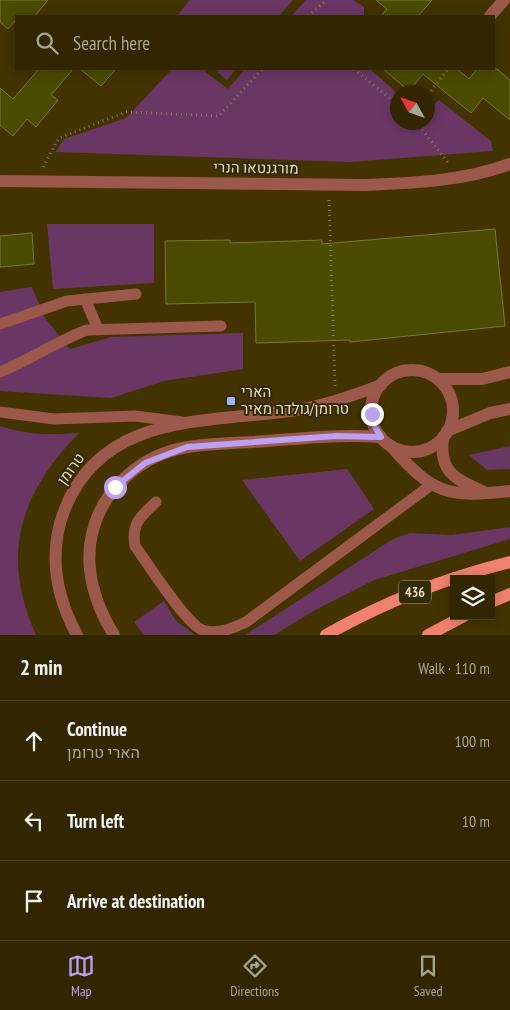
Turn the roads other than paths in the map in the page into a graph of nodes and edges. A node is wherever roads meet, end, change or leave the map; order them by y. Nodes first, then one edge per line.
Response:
1 (504, 0) edge
2 (491, 15) edge
3 (510, 164) edge
4 (0, 181) edge
5 (136, 294) dead end
6 (85, 299) junction
7 (0, 324) edge
8 (221, 326) dead end
9 (98, 329) junction
10 (0, 372) edge
11 (510, 372) edge
12 (438, 379) junction
13 (381, 385) junction
14 (510, 408) edge
15 (0, 412) edge
16 (187, 423) junction
17 (445, 434) junction
18 (381, 437) junction
19 (391, 446) junction
20 (431, 485) junction
21 (510, 491) edge
22 (486, 493) junction
23 (156, 502) dead end
24 (510, 562) edge
25 (510, 594) edge
26 (495, 600) edge
27 (456, 620) edge
28 (77, 635) edge
29 (114, 635) edge
30 (326, 635) edge
31 (428, 635) edge

1 - 2 street
3 - 4 street, מורגנטאו הנרי
5 - 6 lane
6 - 7 lane
6 - 9 lane
8 - 9 lane
9 - 10 lane
11 - 12 street
12 - 13 street
12 - 17 street
13 - 16 street, טרומן
13 - 18 street
14 - 17 street
15 - 16 lane
16 - 28 street, טרומן
17 - 19 street
17 - 22 street
18 - 19 street
18 - 29 street
19 - 20 street
20 - 22 street
20 - 23 lane
21 - 22 street
24 - 30 main road, 436
25 - 26 main road
27 - 31 main road

